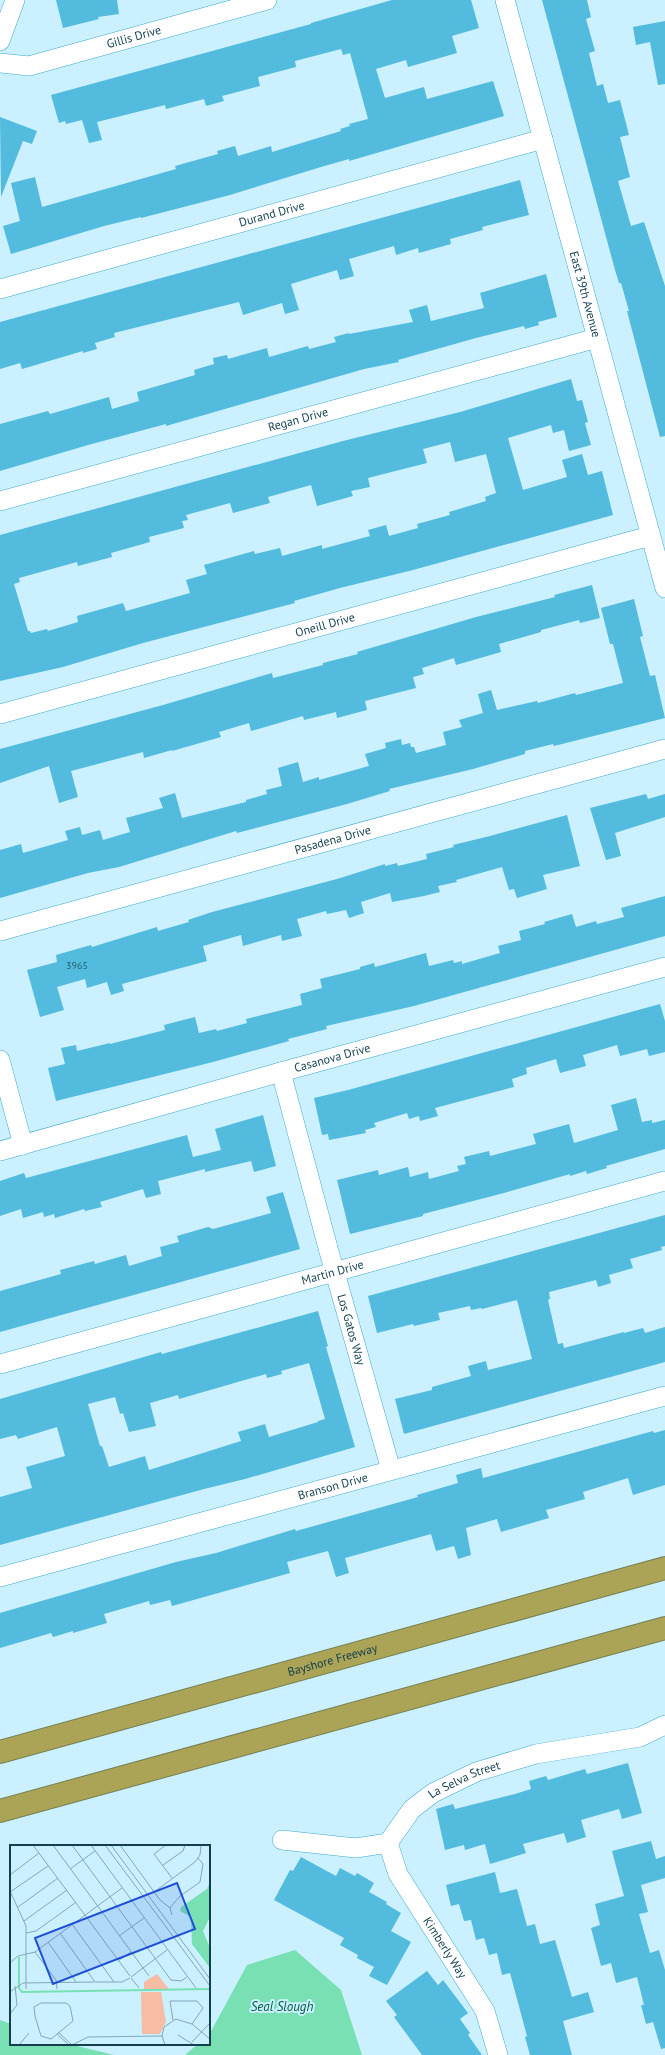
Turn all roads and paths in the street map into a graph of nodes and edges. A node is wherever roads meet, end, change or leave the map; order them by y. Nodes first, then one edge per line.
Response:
1 (16, 0) edge
2 (267, 0) edge
3 (504, 0) edge
4 (0, 41) edge
5 (0, 63) edge
6 (543, 139) junction
7 (0, 288) edge
8 (597, 338) junction
9 (0, 501) edge
10 (650, 536) junction
11 (665, 588) edge
12 (0, 714) edge
13 (665, 750) edge
14 (0, 930) edge
15 (665, 967) edge
16 (0, 1060) edge
17 (281, 1072) junction
18 (23, 1145) junction
19 (0, 1151) edge
20 (665, 1181) edge
21 (335, 1272) junction
22 (0, 1364) edge
23 (665, 1396) edge
24 (391, 1470) junction
25 (665, 1568) edge
26 (0, 1577) edge
27 (665, 1628) edge
28 (665, 1725) edge
29 (0, 1752) edge
30 (0, 1811) edge
31 (282, 1840) dead end
32 (388, 1843) junction
33 (498, 2055) edge

1 - 4 street
2 - 5 street, Gillis Drive
3 - 6 street, East 39th Avenue
6 - 7 street, Durand Drive
6 - 8 street, East 39th Avenue
8 - 9 street, Regan Drive
8 - 10 street, East 39th Avenue
10 - 11 street, East 39th Avenue
10 - 12 street, Oneill Drive
13 - 14 street, Pasadena Drive
15 - 17 street, Casanova Drive
16 - 18 street
17 - 18 street, Casanova Drive
17 - 21 street, Los Gatos Way
18 - 19 street, Casanova Drive
20 - 21 street, Martin Drive
21 - 22 street, Martin Drive
21 - 24 street, Los Gatos Way
23 - 24 street, Branson Drive
24 - 26 street, Branson Drive
25 - 29 highway, Bayshore Freeway
27 - 30 highway
28 - 32 street, La Selva Street
31 - 32 street
32 - 33 street, Kimberly Way

